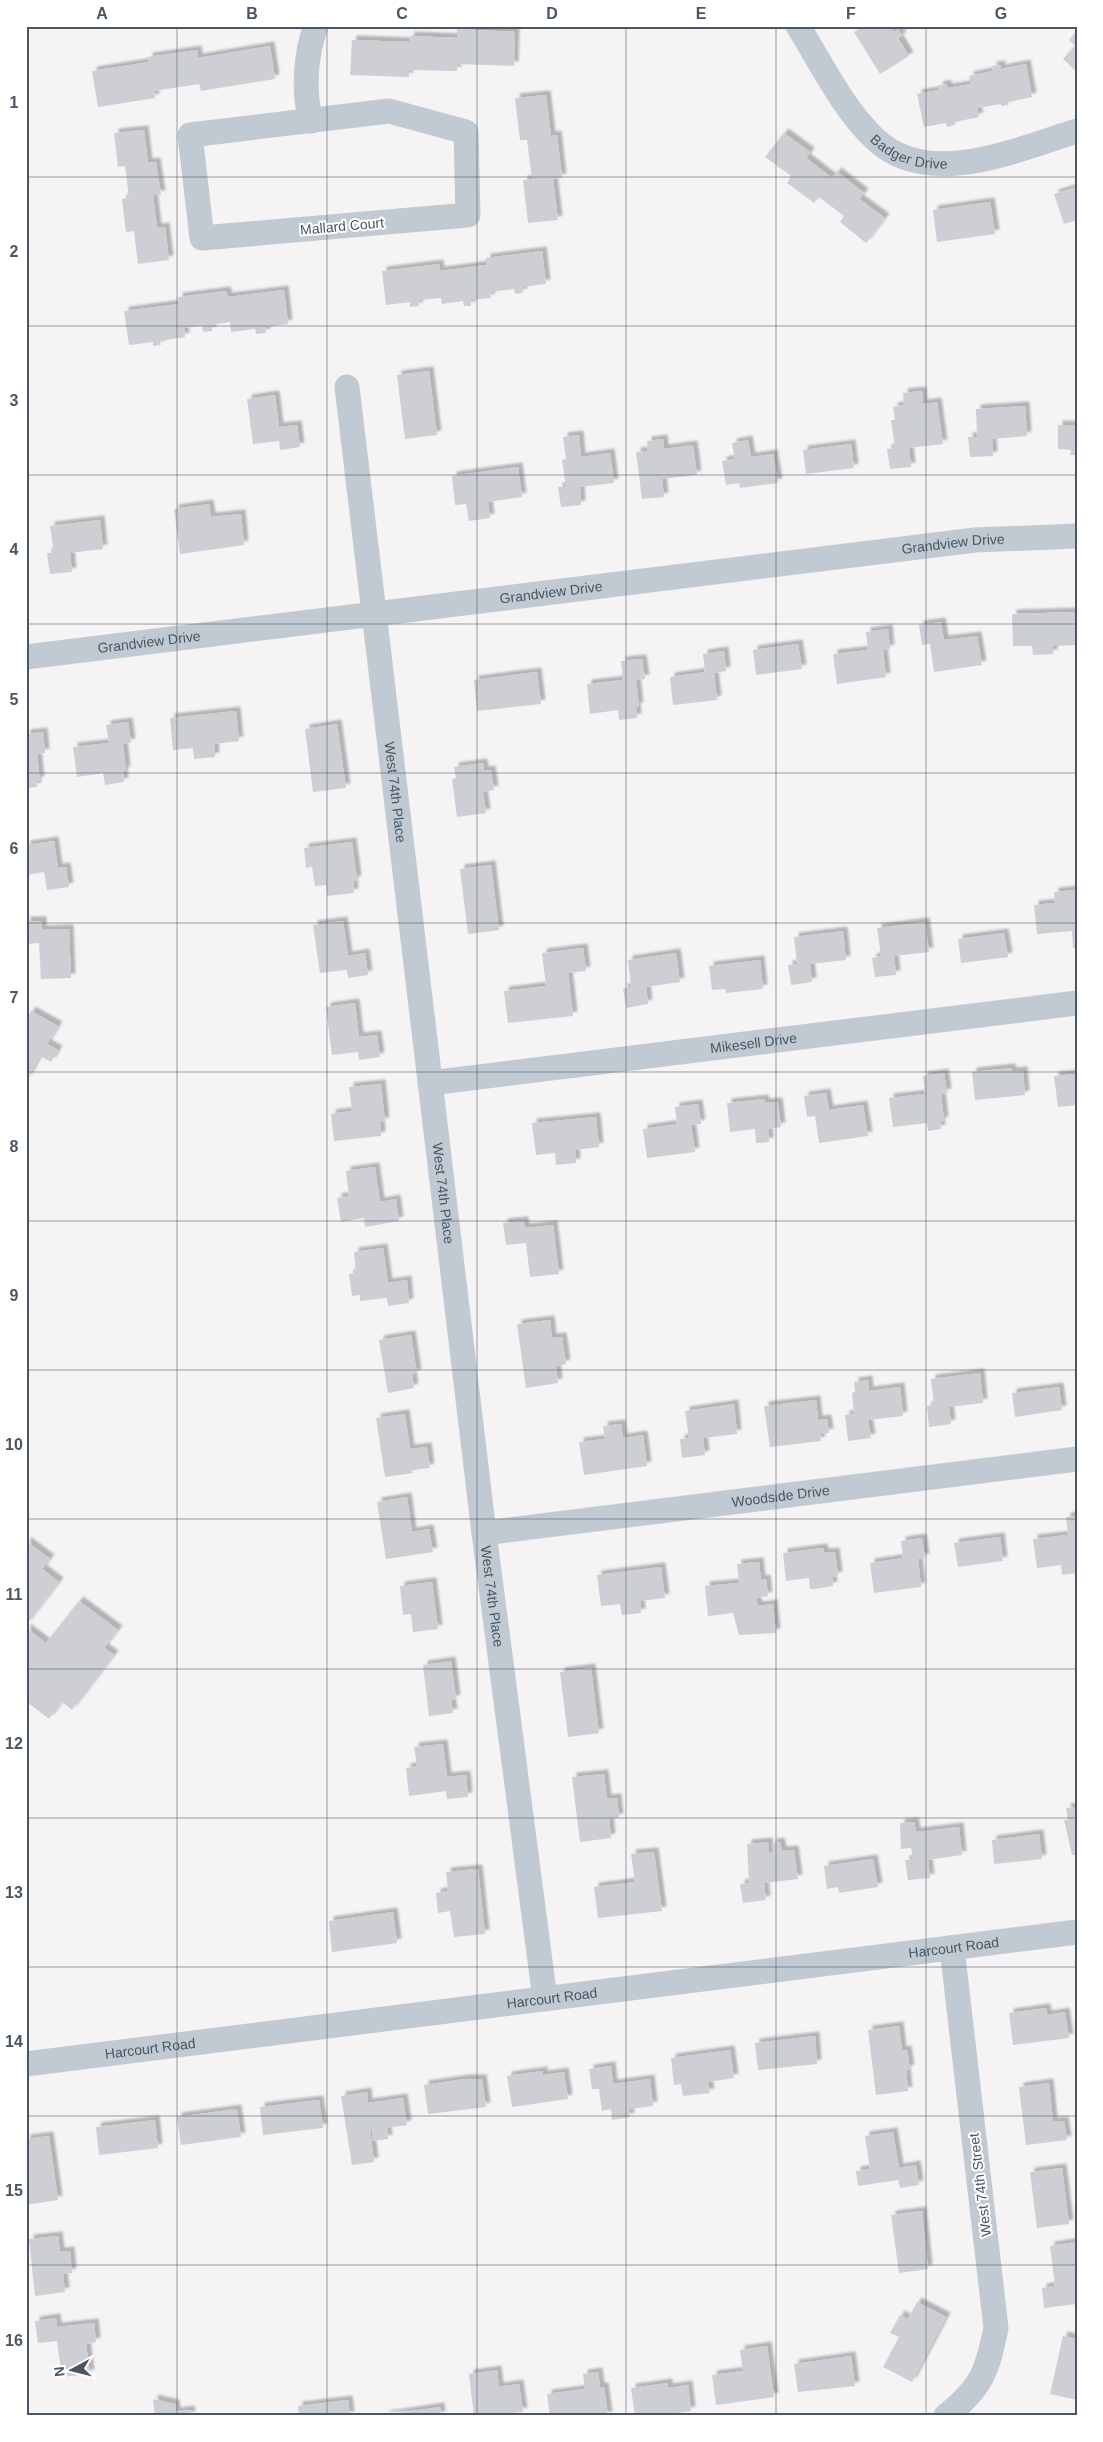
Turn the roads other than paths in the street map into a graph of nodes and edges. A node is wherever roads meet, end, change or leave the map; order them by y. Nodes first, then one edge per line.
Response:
1 (316, 26) edge
2 (798, 26) edge
3 (311, 121) junction
4 (1077, 131) edge
5 (347, 387) dead end
6 (1077, 536) edge
7 (375, 612) junction
8 (26, 657) edge
9 (1077, 1003) edge
10 (430, 1083) junction
11 (1077, 1459) edge
12 (484, 1533) junction
13 (1077, 1932) edge
14 (952, 1948) junction
15 (545, 1999) junction
16 (26, 2064) edge
17 (950, 2413) edge

1 - 3 street
2 - 4 street, Badger Drive
3 - 3 street, Mallard Court
5 - 7 street, West 74th Place
6 - 7 street, Grandview Drive
7 - 8 street, Grandview Drive
7 - 10 street, West 74th Place
9 - 10 street, Mikesell Drive
10 - 12 street, West 74th Place
11 - 12 street, Woodside Drive
12 - 15 street, West 74th Place
13 - 14 street, Harcourt Road
14 - 15 street, Harcourt Road
14 - 17 street, West 74th Street
15 - 16 street, Harcourt Road

